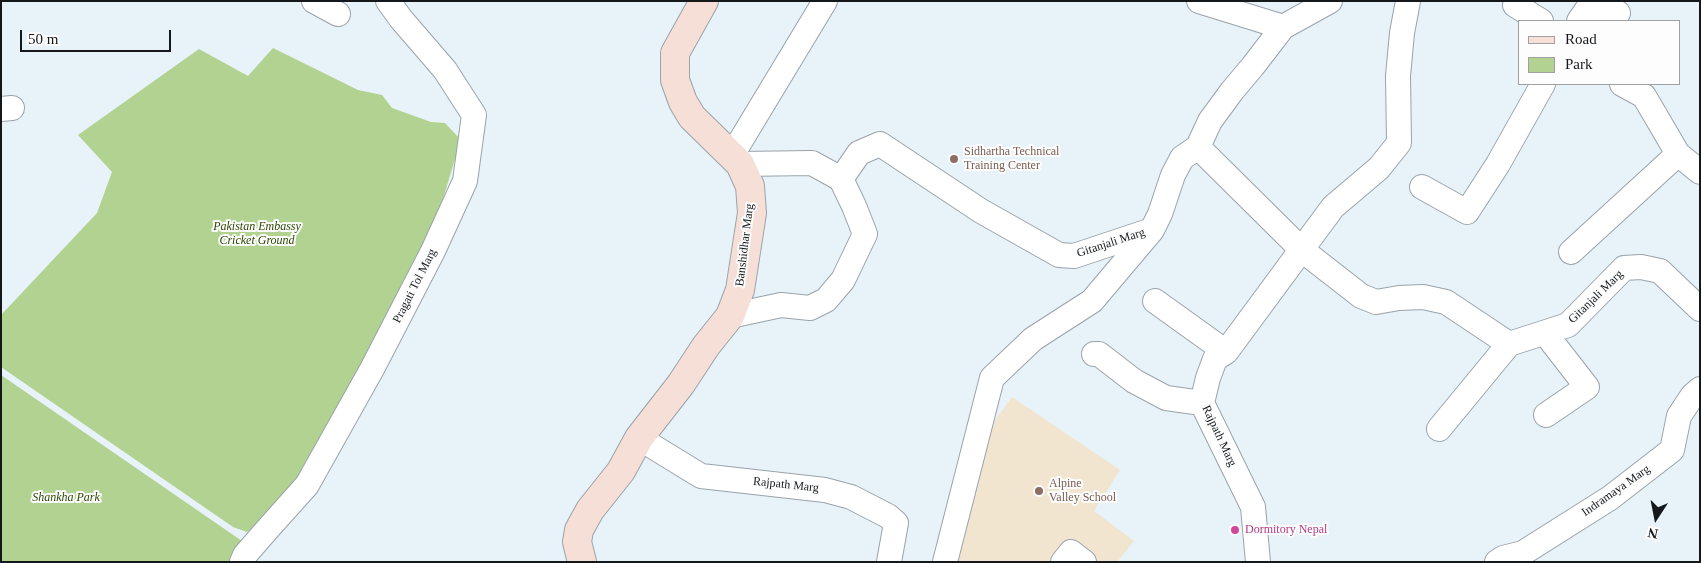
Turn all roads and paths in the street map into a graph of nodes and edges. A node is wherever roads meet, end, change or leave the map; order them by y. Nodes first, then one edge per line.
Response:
1 (314, 1) edge
2 (388, 1) edge
3 (704, 1) edge
4 (825, 1) edge
5 (1199, 1) edge
6 (1330, 1) edge
7 (1408, 1) edge
8 (1516, 3) edge
9 (1618, 13) dead end
10 (338, 14) dead end
11 (1540, 20) edge
12 (1580, 20) edge
13 (1283, 27) junction
14 (1542, 85) edge
15 (1624, 85) edge
16 (1198, 147) junction
17 (1678, 154) junction
18 (736, 159) junction
19 (1700, 172) edge
20 (841, 180) junction
21 (1422, 187) dead end
22 (1152, 230) junction
23 (1302, 250) junction
24 (1570, 252) dead end
25 (1155, 301) dead end
26 (1700, 309) edge
27 (730, 316) junction
28 (1544, 333) junction
29 (1509, 344) junction
30 (1226, 352) junction
31 (1094, 354) dead end
32 (1700, 389) edge
33 (1202, 403) junction
34 (1546, 415) dead end
35 (1439, 429) dead end
36 (639, 438) junction
37 (242, 562) edge
38 (582, 562) edge
39 (889, 562) edge
40 (945, 562) edge
41 (1063, 562) edge
42 (1084, 562) edge
43 (1258, 562) edge
44 (1497, 562) edge

1 - 10 street
2 - 37 street, Pragati Tol Marg
3 - 18 main road, Banshidhar Marg
4 - 18 street
5 - 13 street
6 - 13 street
7 - 23 street, Rajpath Marg
8 - 11 street
9 - 12 street
13 - 16 street
14 - 21 street
15 - 17 street
16 - 22 street, Gitanjali Marg
16 - 23 street
17 - 19 street
17 - 24 street
18 - 20 street
18 - 27 main road, Banshidhar Marg
20 - 22 street, Gitanjali Marg
20 - 27 street
22 - 40 street
23 - 29 street
23 - 30 street, Rajpath Marg
25 - 30 street
26 - 28 street, Gitanjali Marg
27 - 36 main road, Banshidhar Marg
28 - 29 street, Gitanjali Marg
28 - 34 street
29 - 35 street
30 - 33 street, Rajpath Marg
31 - 33 street
32 - 44 street, Indramaya Marg
33 - 43 street, Rajpath Marg
36 - 38 main road, Banshidhar Marg
36 - 39 street, Rajpath Marg
41 - 42 street

